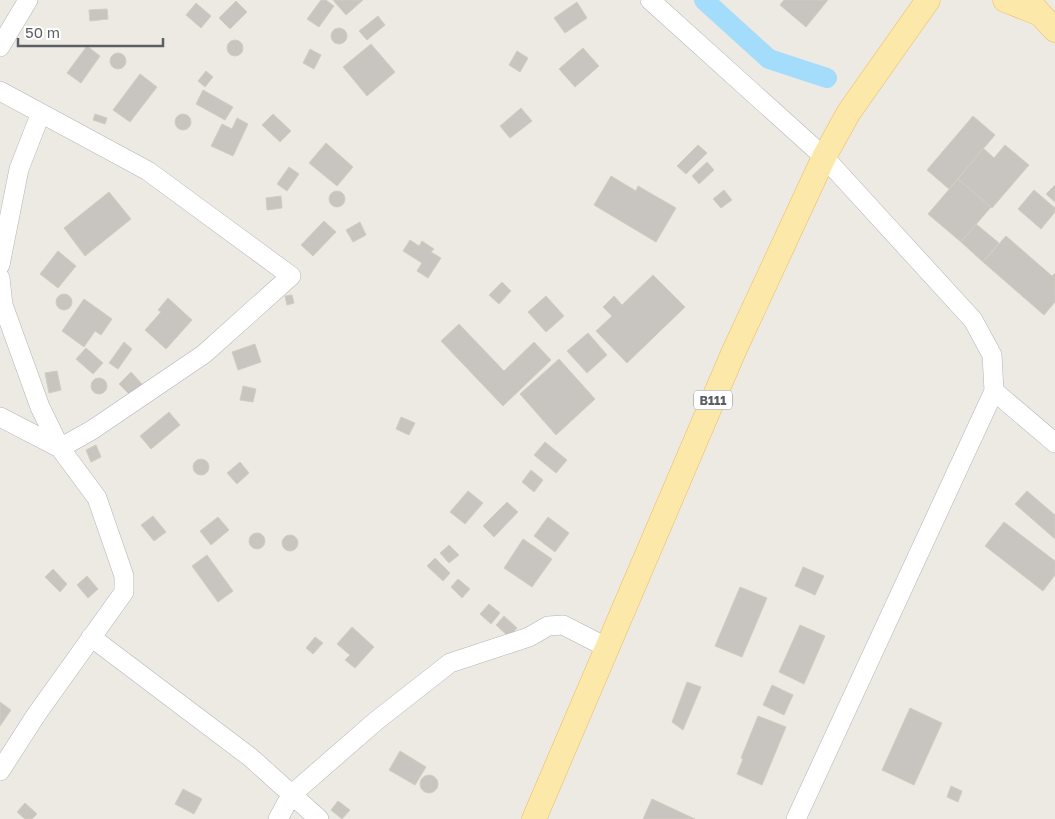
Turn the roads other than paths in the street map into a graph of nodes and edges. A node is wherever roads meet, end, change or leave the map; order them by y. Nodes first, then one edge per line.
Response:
1 (28, 0) edge
2 (650, 0) edge
3 (1005, 0) edge
4 (929, 3) edge
5 (1041, 15) edge
6 (0, 47) edge
7 (0, 91) edge
8 (40, 115) junction
9 (824, 157) junction
10 (0, 265) edge
11 (0, 278) edge
12 (994, 390) junction
13 (0, 417) edge
14 (1055, 443) edge
15 (60, 448) junction
16 (91, 637) junction
17 (608, 648) junction
18 (0, 771) edge
19 (292, 795) junction
20 (278, 819) edge
21 (319, 819) edge
22 (534, 819) edge
23 (796, 819) edge

1 - 6 street
2 - 9 street
3 - 5 main road
4 - 9 main road, B111
7 - 8 street
8 - 10 street
8 - 15 street
9 - 12 street
9 - 17 main road, B111
11 - 15 street
12 - 14 street
12 - 23 street
13 - 15 street
15 - 16 street
16 - 18 street
16 - 19 street
17 - 19 street
17 - 22 main road, B111
19 - 20 street
19 - 21 street

